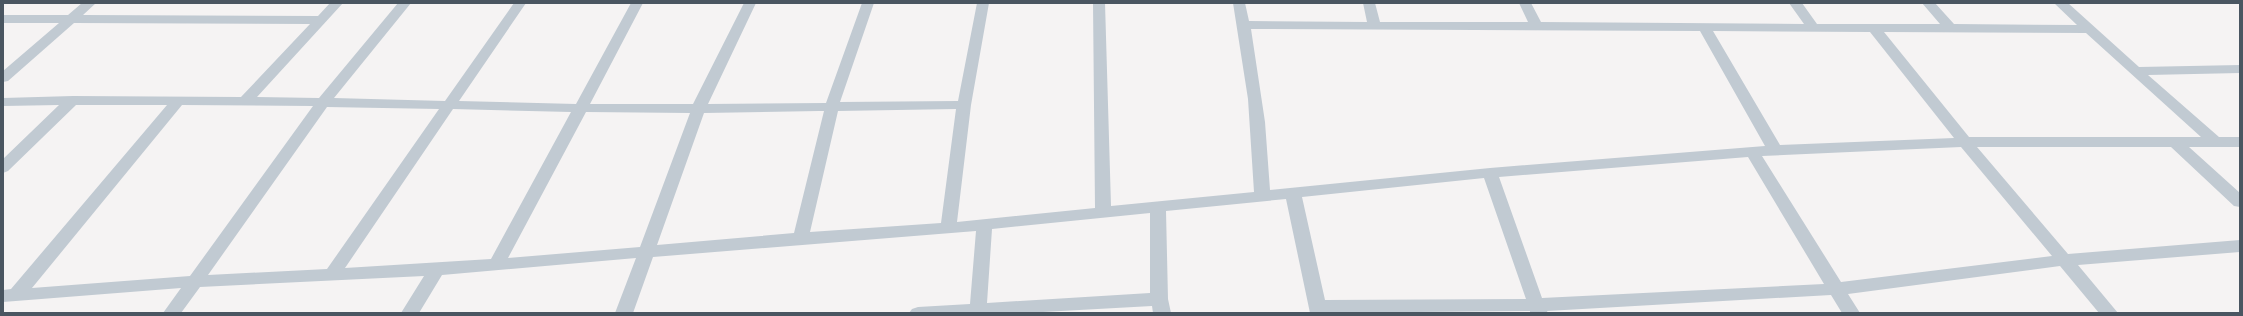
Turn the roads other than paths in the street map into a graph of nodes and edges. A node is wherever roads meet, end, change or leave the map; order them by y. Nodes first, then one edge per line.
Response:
1 (90, 3) edge
2 (337, 3) edge
3 (405, 3) edge
4 (520, 3) edge
5 (637, 3) edge
6 (750, 3) edge
7 (868, 3) edge
8 (983, 3) edge
9 (1099, 3) edge
10 (1239, 3) edge
11 (1369, 3) edge
12 (1525, 3) edge
13 (1795, 3) edge
14 (1928, 3) edge
15 (2060, 3) edge
16 (3, 19) edge
17 (71, 20) junction
18 (321, 20) junction
19 (1244, 26) junction
20 (1375, 26) junction
21 (1536, 26) junction
22 (1704, 27) junction
23 (1813, 27) junction
24 (1873, 27) junction
25 (1950, 28) junction
26 (2090, 29) junction
27 (2240, 69) edge
28 (2136, 71) junction
29 (3, 78) edge
30 (73, 100) junction
31 (3, 102) edge
32 (177, 102) junction
33 (244, 102) junction
34 (323, 102) junction
35 (450, 104) junction
36 (964, 105) junction
37 (832, 106) junction
38 (699, 107) junction
39 (580, 108) junction
40 (1965, 142) junction
41 (2175, 142) junction
42 (2215, 142) junction
43 (2240, 142) edge
44 (1775, 150) junction
45 (1752, 152) junction
46 (3, 168) edge
47 (1490, 173) junction
48 (1293, 193) junction
49 (1262, 196) junction
50 (2240, 202) edge
51 (1158, 207) junction
52 (1102, 212) junction
53 (984, 224) junction
54 (948, 228) junction
55 (801, 238) junction
56 (2240, 246) edge
57 (647, 251) junction
58 (2064, 260) junction
59 (497, 264) junction
60 (437, 270) junction
61 (332, 274) junction
62 (196, 281) junction
63 (1836, 289) junction
64 (10, 295) edge
65 (1161, 306) edge
66 (1537, 309) edge
67 (1318, 310) edge
68 (978, 311) edge
69 (172, 313) edge
70 (410, 313) edge
71 (624, 313) edge
72 (918, 313) edge
73 (1851, 313) edge
74 (2109, 313) edge

1 - 17 street
2 - 18 street
3 - 34 street
4 - 35 street
5 - 39 street
6 - 38 street
7 - 37 street
8 - 36 street
9 - 52 street
10 - 19 street
11 - 20 street
12 - 21 street
13 - 23 street
14 - 25 street
15 - 26 street
16 - 17 street
17 - 18 street
17 - 29 street
18 - 33 street
19 - 20 street
19 - 49 street
20 - 21 street
21 - 22 street
22 - 23 street
22 - 44 street
23 - 24 street
24 - 25 street
24 - 40 street
25 - 26 street
26 - 28 street
27 - 28 street
28 - 42 street
30 - 31 street
30 - 32 street
30 - 46 street
32 - 33 street
32 - 64 street
33 - 34 street
34 - 35 street
34 - 62 street
35 - 39 street
35 - 61 street
36 - 37 street
36 - 54 street
37 - 38 street
37 - 55 street
38 - 39 street
38 - 57 street
39 - 59 street
40 - 41 street
40 - 44 street
40 - 58 street
41 - 42 street
41 - 50 street
42 - 43 street
44 - 45 street
45 - 47 street
45 - 63 street
47 - 48 street
47 - 66 street
48 - 49 street
48 - 67 street
49 - 51 street
51 - 52 street
51 - 65 street
52 - 53 street
53 - 54 street
53 - 68 street
54 - 55 street
55 - 57 street
56 - 58 street
57 - 59 street
57 - 71 street
58 - 63 street
58 - 74 street
59 - 60 street
60 - 61 street
60 - 70 street
61 - 62 street
62 - 64 street
62 - 69 street
63 - 66 street
63 - 73 street
65 - 68 street
66 - 67 street
68 - 72 street

